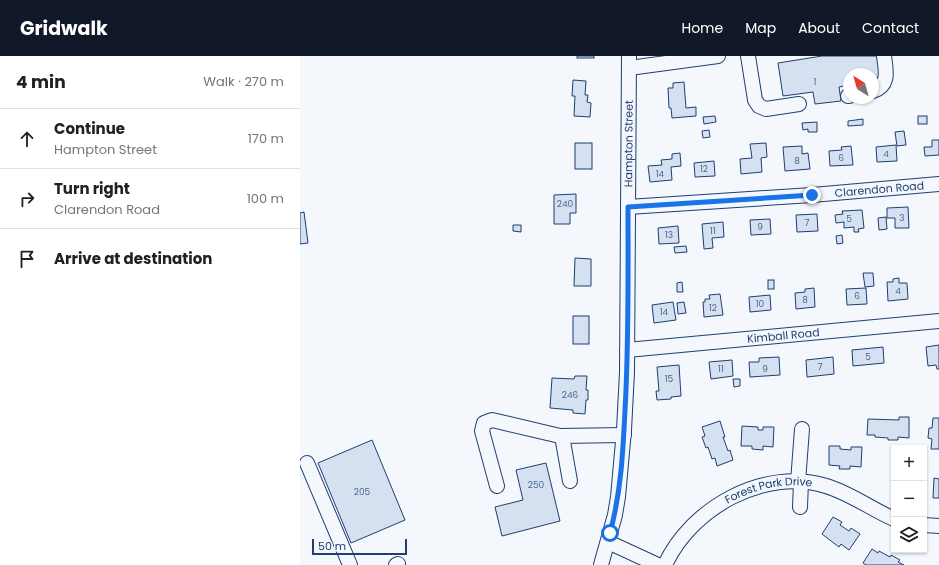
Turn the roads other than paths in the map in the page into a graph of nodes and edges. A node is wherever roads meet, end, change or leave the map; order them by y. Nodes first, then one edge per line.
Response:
1 (718, 56) edge
2 (748, 56) edge
3 (884, 56) edge
4 (629, 62) edge
5 (879, 87) edge
6 (799, 104) dead end
7 (939, 184) edge
8 (628, 207) junction
9 (939, 321) edge
10 (627, 350) junction
11 (802, 429) dead end
12 (624, 435) junction
13 (562, 436) junction
14 (307, 463) dead end
15 (570, 481) dead end
16 (799, 482) junction
17 (497, 486) dead end
18 (800, 507) dead end
19 (891, 517) edge
20 (927, 524) edge
21 (939, 526) edge
22 (608, 542) junction
23 (350, 565) edge
24 (601, 565) edge
25 (658, 565) edge
26 (665, 565) edge

1 - 4 street
2 - 6 street
3 - 5 street
4 - 8 street, Hampton Street
7 - 8 street, Clarendon Road
8 - 10 street, Hampton Street
9 - 10 street, Kimball Road
10 - 12 street, Hampton Street
11 - 16 street
12 - 13 street
12 - 22 street, Hampton Street
13 - 15 street
13 - 17 street
14 - 23 street
16 - 18 street
16 - 19 street, Forest Park Drive
16 - 26 street, Forest Park Drive
20 - 21 street
22 - 24 street, Hampton Street
22 - 25 street

